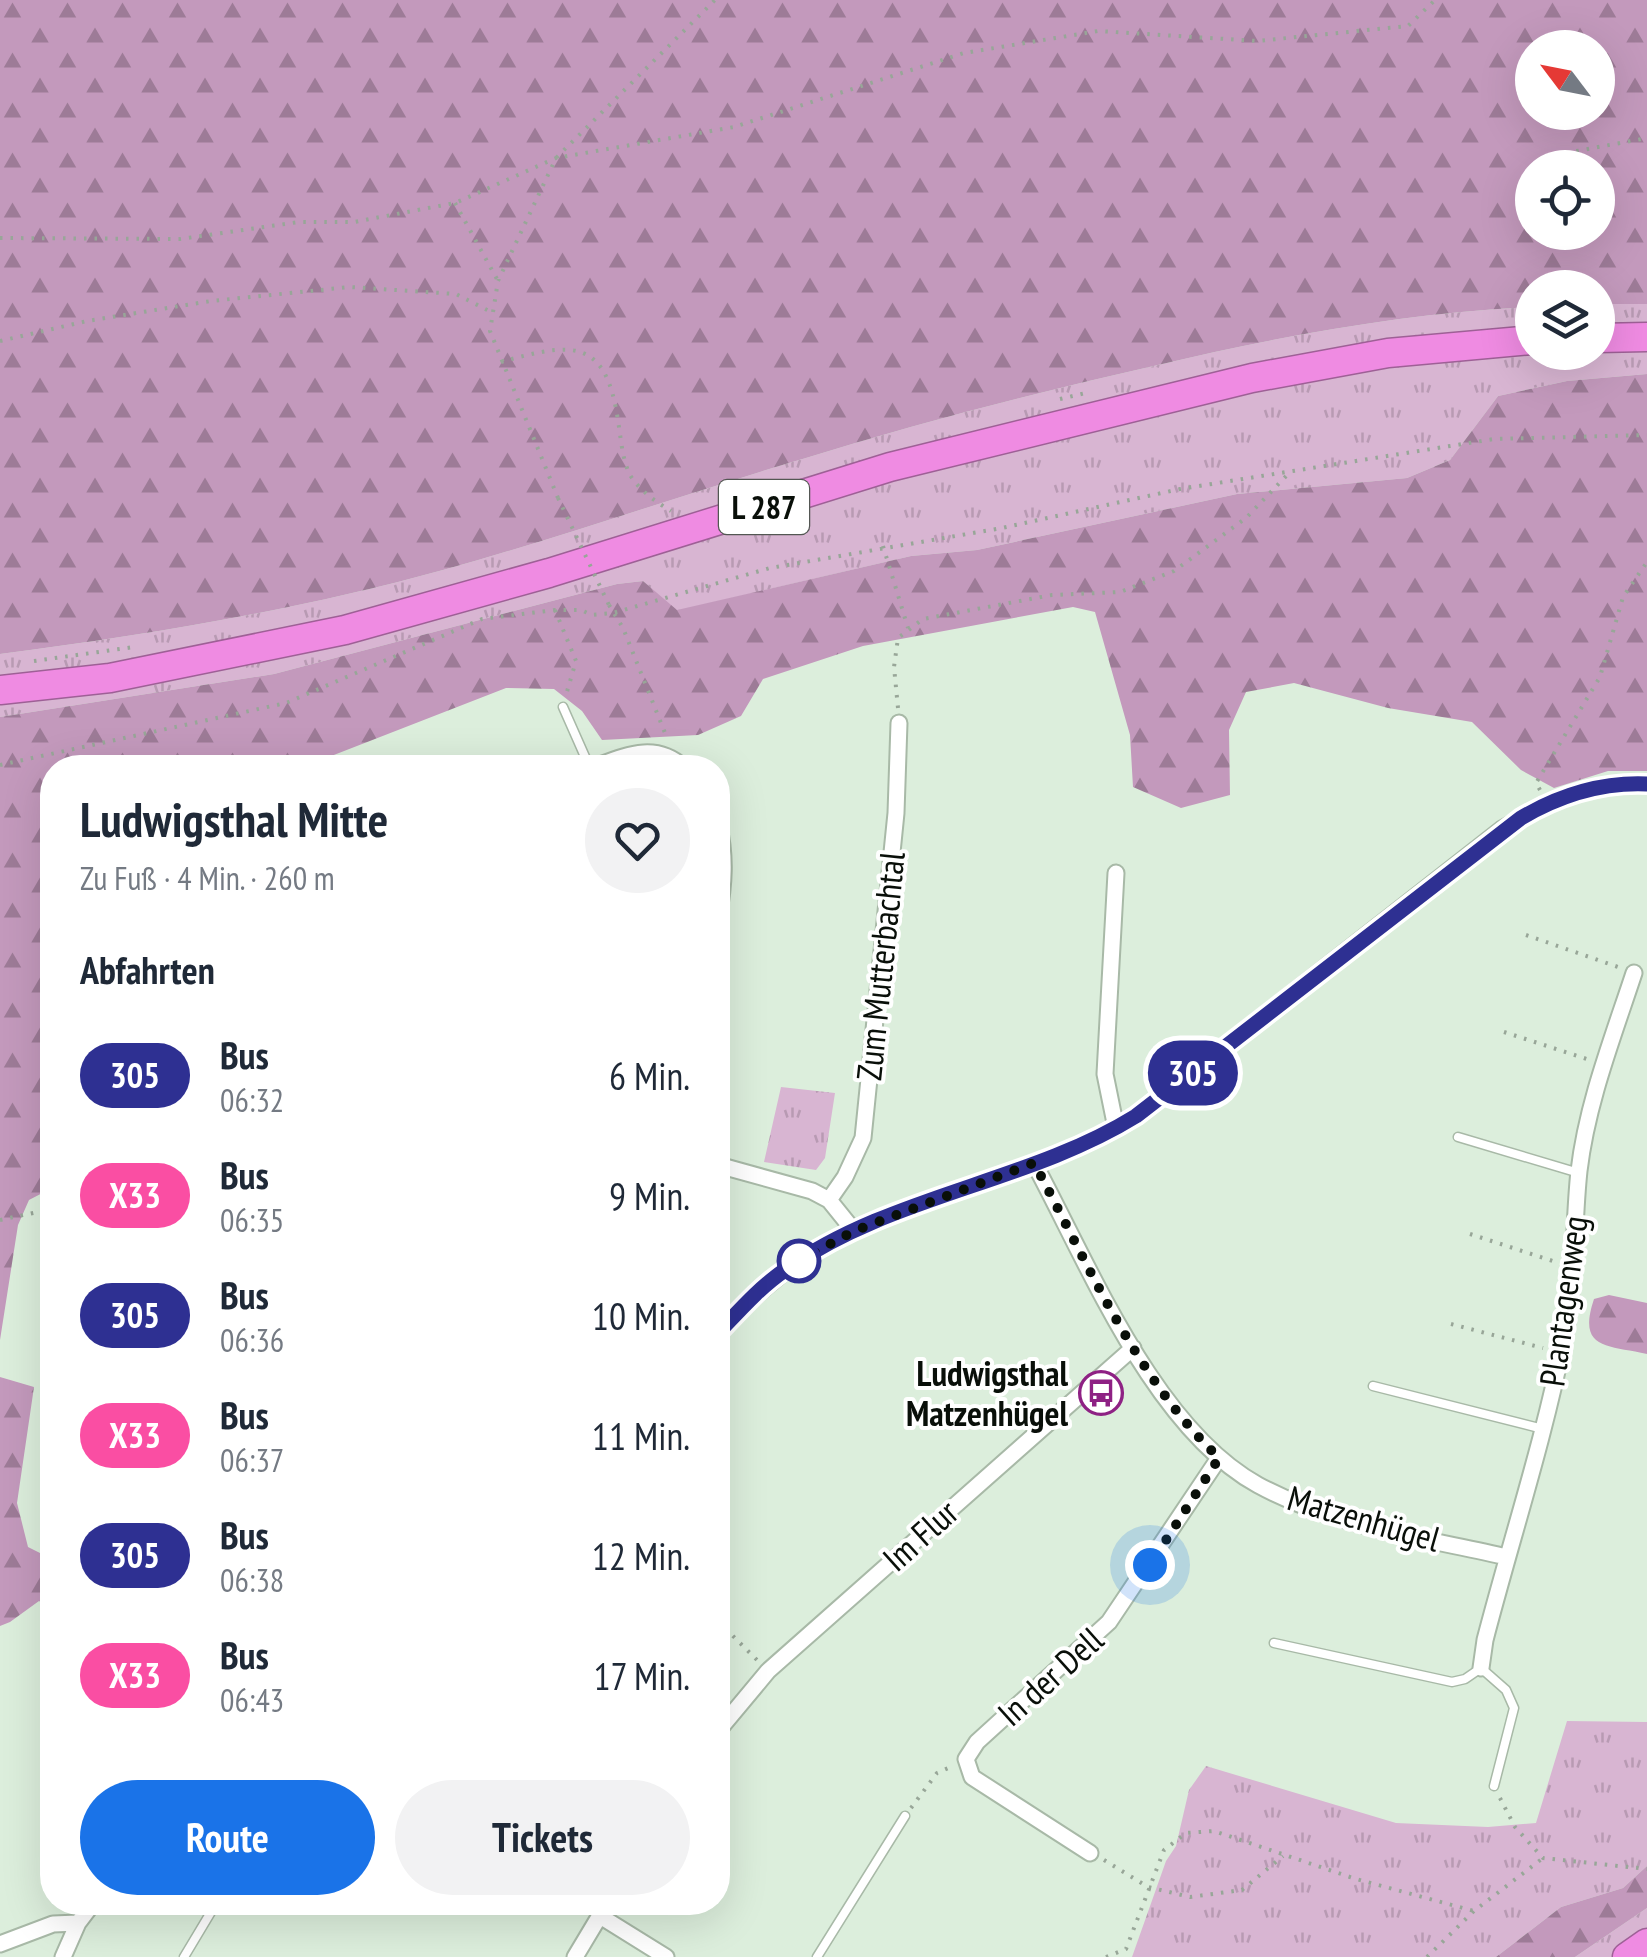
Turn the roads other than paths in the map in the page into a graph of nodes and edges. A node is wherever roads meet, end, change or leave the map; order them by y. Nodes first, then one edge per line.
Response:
1 (1647, 337) edge
2 (1615, 338) edge
3 (1515, 342) edge
4 (0, 690) edge
5 (562, 708) road end
6 (899, 723) road end
7 (585, 755) edge
8 (628, 755) edge
9 (654, 755) edge
10 (1647, 784) edge
11 (1116, 873) dead end
12 (1641, 972) edge
13 (1116, 1128) junction
14 (1458, 1137) dead end
15 (1034, 1163) junction
16 (730, 1167) edge
17 (1579, 1172) junction
18 (829, 1200) junction
19 (854, 1231) junction
20 (730, 1322) edge
21 (1132, 1348) junction
22 (1373, 1386) dead end
23 (1543, 1429) junction
24 (1219, 1458) junction
25 (1507, 1556) junction
26 (1274, 1643) dead end
27 (1481, 1668) junction
28 (730, 1717) edge
29 (1494, 1786) road end
30 (905, 1816) road end
31 (1090, 1853) road end
32 (85, 1915) edge
33 (209, 1915) edge
34 (600, 1915) edge
35 (612, 1915) edge
36 (78, 1924) junction
37 (1647, 1943) edge
38 (0, 1944) edge
39 (63, 1957) edge
40 (184, 1957) edge
41 (575, 1957) edge
42 (666, 1957) edge
43 (818, 1957) edge
44 (1627, 1957) edge

1 - 2 highway
3 - 4 highway, L 287
5 - 7 lane
6 - 18 street, Zum Mutterbachtal
8 - 9 street
10 - 13 street
11 - 13 street
12 - 17 street, Plantagenweg
13 - 15 street
14 - 17 lane, Plantagenweg
15 - 19 street
15 - 21 street, Matzenhügel
16 - 18 street
17 - 23 street, Plantagenweg
18 - 19 street
19 - 20 street
21 - 24 street, Matzenhügel
21 - 28 street, Im Flur
22 - 23 lane, Plantagenweg
23 - 25 street, Plantagenweg
24 - 25 street, Matzenhügel
24 - 31 street, In der Dell
25 - 27 street, Plantagenweg
26 - 27 lane
27 - 29 lane
30 - 43 lane
32 - 36 street
33 - 40 lane
34 - 41 street
35 - 42 street
36 - 38 street
36 - 39 street
37 - 44 highway

